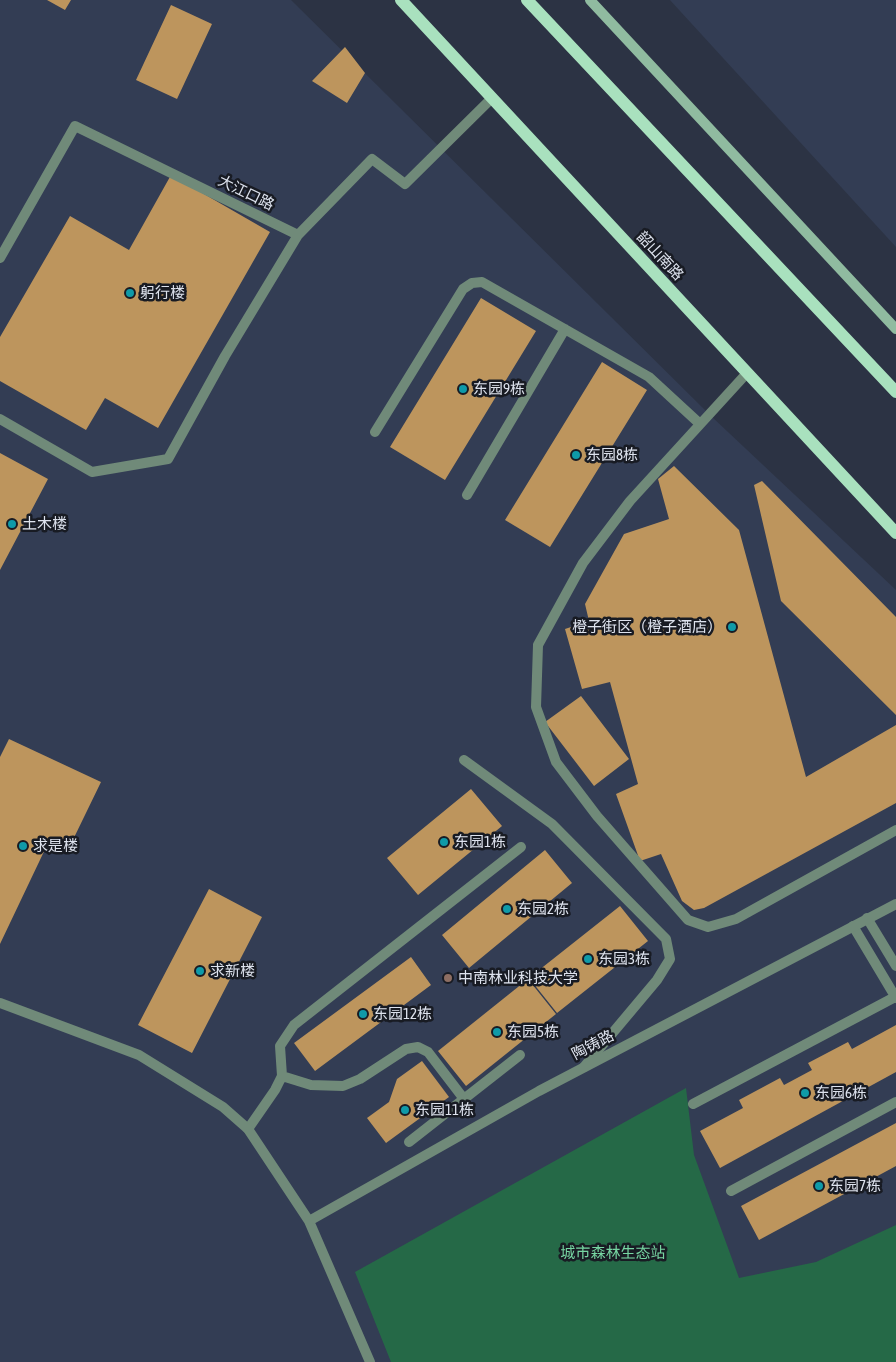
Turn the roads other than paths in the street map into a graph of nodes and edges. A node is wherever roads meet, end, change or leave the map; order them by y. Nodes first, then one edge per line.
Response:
1 (401, 0) edge
2 (527, 0) edge
3 (590, 0) edge
4 (492, 98) junction
5 (298, 235) junction
6 (0, 258) edge
7 (565, 329) junction
8 (896, 329) edge
9 (747, 373) junction
10 (896, 392) edge
11 (0, 418) edge
12 (700, 424) junction
13 (375, 432) dead end
14 (467, 495) dead end
15 (896, 533) edge
16 (464, 760) dead end
17 (896, 830) edge
18 (521, 848) dead end
19 (896, 904) edge
20 (868, 918) junction
21 (853, 926) junction
22 (896, 966) edge
23 (896, 997) edge
24 (0, 1003) edge
25 (520, 1054) dead end
26 (584, 1067) junction
27 (282, 1076) junction
28 (464, 1099) junction
29 (896, 1102) edge
30 (694, 1104) dead end
31 (248, 1129) junction
32 (410, 1142) dead end
33 (732, 1191) dead end
34 (309, 1221) junction
35 (370, 1362) edge

1 - 4 main road, 韶山南路
2 - 10 main road
3 - 8 street
4 - 5 street
4 - 9 main road, 韶山南路
5 - 6 street, 大江口路
5 - 11 street
7 - 12 street
7 - 13 street
7 - 14 street
9 - 12 street
9 - 15 main road, 韶山南路
12 - 17 street
16 - 26 street
18 - 27 street
19 - 20 street, 陶铸路
20 - 21 street, 陶铸路
20 - 22 street
21 - 23 street
21 - 26 street, 陶铸路
23 - 30 street
24 - 31 street
25 - 28 street
26 - 34 street, 陶铸路
27 - 28 street
27 - 31 street
28 - 32 street
29 - 33 street
31 - 34 street
34 - 35 street

